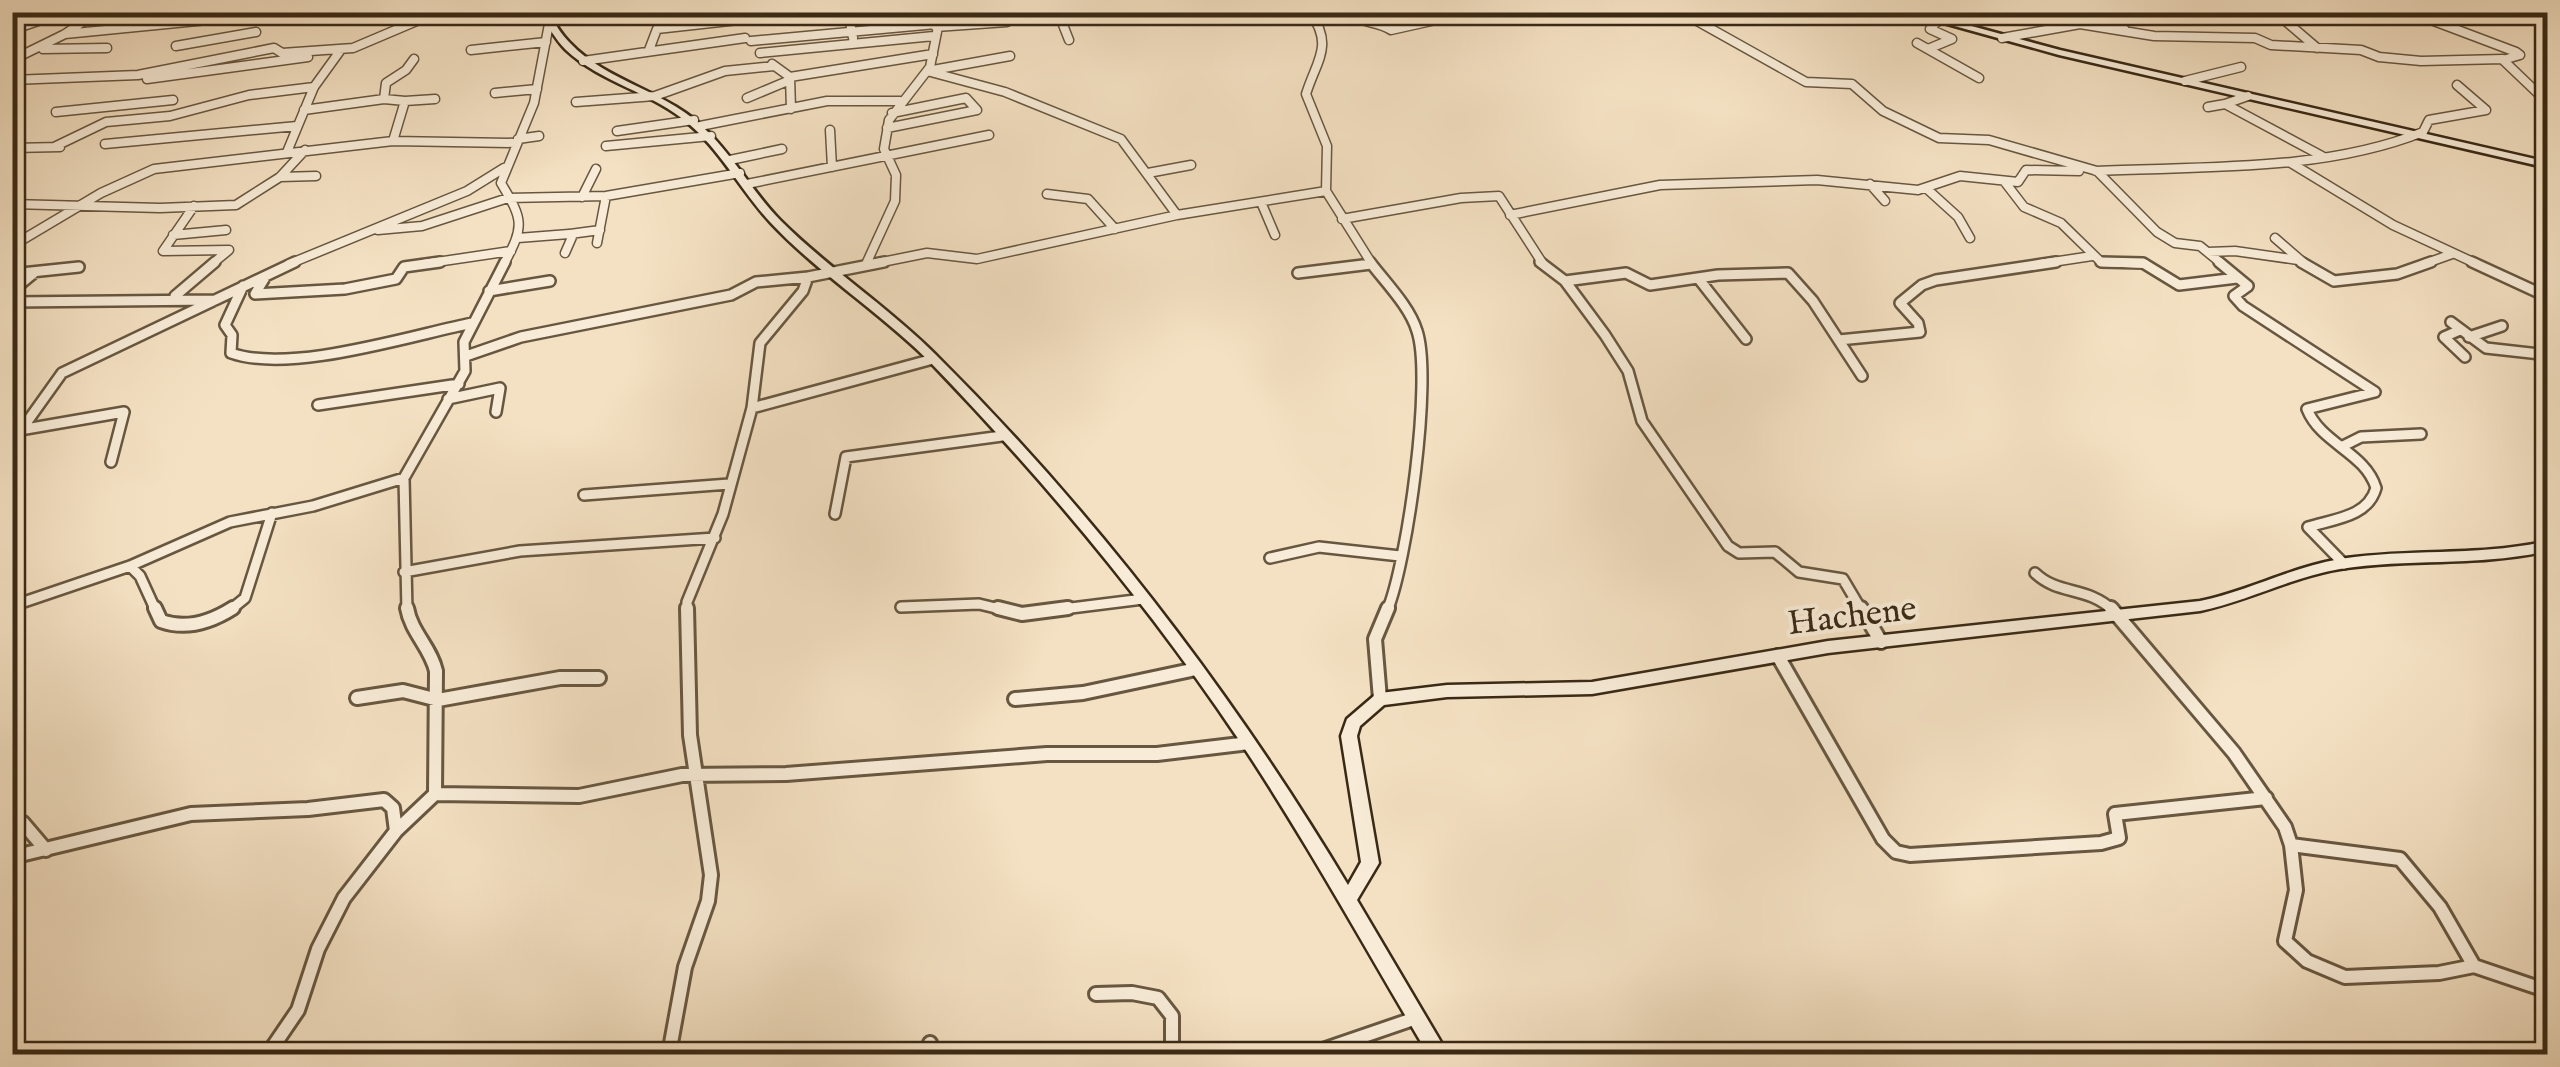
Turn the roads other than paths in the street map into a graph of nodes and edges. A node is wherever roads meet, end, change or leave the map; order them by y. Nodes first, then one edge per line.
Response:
1 (64, 12) edge
2 (97, 12) edge
3 (811, 12) edge
4 (858, 12) edge
5 (941, 12) edge
6 (1013, 12) edge
7 (1058, 12) edge
8 (1472, 12) edge
9 (1681, 12) edge
10 (1908, 12) edge
11 (2274, 12) edge
12 (2410, 12) edge
13 (2476, 12) edge
14 (289, 13) edge
15 (433, 13) edge
16 (848, 13) edge
17 (1316, 14) edge
18 (748, 15) edge
19 (2139, 15) dead end
20 (270, 16) junction
21 (1933, 16) edge
22 (2419, 17) junction
23 (546, 18) edge
24 (935, 29) junction
25 (12, 30) edge
26 (498, 31) dead end
27 (256, 32) junction
28 (852, 32) junction
29 (2130, 33) junction
30 (66, 34) junction
31 (2002, 38) junction
32 (748, 39) junction
33 (1069, 40) dead end
34 (546, 42) junction
35 (1917, 43) dead end
36 (853, 44) junction
37 (176, 46) dead end
38 (496, 47) junction
39 (107, 48) dead end
40 (2317, 48) junction
41 (36, 49) junction
42 (1928, 49) junction
43 (470, 50) dead end
44 (649, 50) junction
45 (253, 51) junction
46 (337, 51) junction
47 (760, 53) junction
48 (933, 54) junction
49 (1010, 56) dead end
50 (414, 58) dead end
51 (2502, 58) junction
52 (12, 60) edge
53 (582, 61) junction
54 (774, 66) junction
55 (2240, 67) dead end
56 (927, 71) junction
57 (1979, 78) dead end
58 (790, 79) junction
59 (12, 80) edge
60 (24, 80) junction
61 (146, 80) dead end
62 (2184, 80) junction
63 (2456, 85) dead end
64 (314, 87) junction
65 (537, 89) junction
66 (12, 90) edge
67 (495, 93) dead end
68 (654, 96) junction
69 (2248, 96) junction
70 (747, 98) dead end
71 (436, 99) dead end
72 (174, 100) dead end
73 (384, 100) junction
74 (405, 101) junction
75 (900, 101) junction
76 (576, 102) dead end
77 (145, 103) junction
78 (2548, 103) edge
79 (2225, 104) junction
80 (2208, 107) dead end
81 (790, 108) junction
82 (304, 110) junction
83 (56, 112) dead end
84 (892, 113) junction
85 (134, 118) junction
86 (297, 126) junction
87 (702, 128) junction
88 (887, 128) junction
89 (830, 130) dead end
90 (617, 132) dead end
91 (989, 135) dead end
92 (539, 136) dead end
93 (2417, 136) junction
94 (517, 141) junction
95 (393, 142) junction
96 (104, 144) dead end
97 (66, 146) dead end
98 (606, 146) dead end
99 (54, 147) junction
100 (12, 148) edge
101 (782, 149) dead end
102 (305, 150) junction
103 (287, 152) junction
104 (885, 154) junction
105 (2323, 156) junction
106 (730, 160) junction
107 (2290, 162) junction
108 (2548, 165) edge
109 (832, 166) junction
110 (1191, 166) dead end
111 (504, 168) junction
112 (596, 170) dead end
113 (2096, 172) junction
114 (1148, 173) junction
115 (316, 176) dead end
116 (280, 178) junction
117 (743, 179) junction
118 (2004, 181) junction
119 (1870, 184) junction
120 (1926, 188) junction
121 (1326, 191) junction
122 (1047, 194) dead end
123 (606, 196) junction
124 (582, 197) junction
125 (508, 198) junction
126 (1885, 201) dead end
127 (1261, 202) junction
128 (12, 204) edge
129 (85, 205) junction
130 (194, 206) junction
131 (1177, 215) junction
132 (1510, 215) junction
133 (1342, 219) junction
134 (374, 229) junction
135 (1114, 229) junction
136 (226, 230) dead end
137 (600, 230) junction
138 (570, 234) junction
139 (1275, 235) dead end
140 (174, 236) junction
141 (518, 238) junction
142 (1970, 238) dead end
143 (2275, 238) dead end
144 (597, 243) dead end
145 (12, 246) edge
146 (512, 251) junction
147 (2208, 252) junction
148 (565, 253) dead end
149 (2452, 254) junction
150 (2092, 256) junction
151 (2298, 260) junction
152 (867, 262) junction
153 (1371, 264) junction
154 (79, 267) dead end
155 (831, 270) junction
156 (36, 271) junction
157 (270, 272) junction
158 (1298, 273) dead end
159 (12, 274) edge
160 (808, 277) junction
161 (1698, 278) junction
162 (2238, 278) junction
163 (550, 281) dead end
164 (1564, 281) junction
165 (244, 285) junction
166 (12, 291) edge
167 (488, 291) junction
168 (175, 296) junction
169 (2548, 297) edge
170 (215, 300) junction
171 (12, 302) edge
172 (472, 322) junction
173 (2502, 326) dead end
174 (2460, 330) junction
175 (1746, 338) dead end
176 (1839, 340) junction
177 (2548, 354) edge
178 (466, 356) junction
179 (2465, 357) dead end
180 (933, 359) junction
181 (1862, 376) dead end
182 (459, 384) junction
183 (448, 398) junction
184 (2548, 404) edge
185 (318, 405) dead end
186 (752, 408) junction
187 (496, 412) dead end
188 (2548, 417) edge
189 (16, 432) edge
190 (2421, 434) dead end
191 (1002, 436) junction
192 (2341, 446) junction
193 (111, 462) dead end
194 (404, 478) junction
195 (729, 484) junction
196 (584, 495) dead end
197 (272, 514) junction
198 (835, 514) dead end
199 (715, 538) junction
200 (2548, 546) edge
201 (1400, 556) junction
202 (1270, 558) dead end
203 (2344, 564) junction
204 (130, 566) junction
205 (404, 572) junction
206 (2035, 573) dead end
207 (1143, 599) junction
208 (12, 606) edge
209 (901, 607) dead end
210 (2121, 617) junction
211 (1881, 642) junction
212 (1778, 656) junction
213 (1196, 668) junction
214 (599, 678) dead end
215 (357, 698) dead end
216 (1014, 699) dead end
217 (1380, 699) junction
218 (438, 700) junction
219 (1249, 743) junction
220 (694, 775) junction
221 (436, 794) junction
222 (2266, 798) junction
223 (12, 818) edge
224 (396, 830) junction
225 (2291, 845) junction
226 (46, 850) junction
227 (12, 858) edge
228 (1348, 900) junction
229 (2474, 966) junction
230 (2548, 990) edge
231 (1096, 994) dead end
232 (1416, 1018) junction
233 (268, 1054) edge
234 (669, 1054) edge
235 (1172, 1054) edge
236 (1311, 1054) edge
237 (1438, 1054) edge

1 - 25 street
2 - 30 street
3 - 18 street
4 - 16 street
5 - 24 street
6 - 24 street
7 - 33 street
8 - 17 street
9 - 113 street
10 - 21 main road
11 - 40 street
12 - 22 street
13 - 22 street
14 - 20 street
15 - 46 street
16 - 28 street
17 - 121 street
18 - 32 street
18 - 44 street
19 - 29 street
20 - 27 street
20 - 30 street
21 - 31 main road
21 - 42 street
22 - 51 street
23 - 34 street
23 - 53 main road
24 - 28 street
24 - 36 street
24 - 48 street
26 - 38 street
27 - 37 street
27 - 45 street
28 - 32 street
28 - 36 street
29 - 31 street
29 - 40 street
30 - 41 street
31 - 62 main road
32 - 44 street
32 - 47 street
34 - 38 street
34 - 65 street
35 - 42 street
36 - 47 street
38 - 43 street
39 - 41 street
40 - 51 street
41 - 52 street
42 - 57 street
44 - 53 street
45 - 46 street
45 - 60 street
46 - 61 street
46 - 64 street
47 - 54 street
48 - 56 street
48 - 58 street
49 - 56 street
50 - 73 street
51 - 78 street
53 - 68 main road
54 - 58 street
54 - 68 street
55 - 62 street
56 - 75 street
56 - 114 street
58 - 70 street
58 - 81 street
59 - 60 street
60 - 66 street
62 - 69 main road
63 - 93 street
64 - 82 street
64 - 85 street
65 - 67 street
65 - 94 street
68 - 76 street
68 - 87 main road
69 - 79 street
69 - 93 main road
71 - 74 street
72 - 77 street
73 - 74 street
73 - 82 street
74 - 95 street
75 - 81 street
75 - 84 street
77 - 83 street
77 - 85 street
79 - 80 street
79 - 105 street
81 - 87 street
82 - 86 street
84 - 88 street
84 - 88 street
85 - 99 street
86 - 96 street
86 - 103 street
87 - 90 street
87 - 98 street
87 - 106 main road
88 - 104 street
89 - 109 street
91 - 104 street
92 - 94 street
93 - 105 street
93 - 108 main road
94 - 95 street
94 - 111 street
95 - 102 street
97 - 99 street
99 - 100 street
101 - 106 street
102 - 103 street
102 - 116 street
103 - 129 street
104 - 109 street
104 - 152 street
105 - 107 street
106 - 117 main road
107 - 113 street
107 - 149 street
109 - 117 street
110 - 114 street
111 - 125 street
111 - 134 street
112 - 124 street
113 - 118 street
113 - 147 street
114 - 131 street
115 - 116 street
116 - 130 street
117 - 123 street
117 - 155 main road
118 - 120 street
118 - 150 street
119 - 120 street
119 - 126 street
119 - 132 street
120 - 142 street
121 - 127 street
121 - 133 street
122 - 135 street
123 - 124 street
123 - 137 street
124 - 125 street
125 - 134 street
125 - 141 street
127 - 131 street
127 - 139 street
128 - 129 street
129 - 130 street
129 - 145 street
130 - 140 street
131 - 135 street
132 - 133 street
132 - 164 street
133 - 153 street
134 - 157 street
135 - 152 street
136 - 140 street
137 - 138 street
137 - 144 street
138 - 141 street
138 - 148 street
140 - 168 street
141 - 146 street
143 - 151 street
146 - 157 street
146 - 167 street
147 - 151 street
147 - 162 street
149 - 151 street
149 - 169 street
150 - 162 street
150 - 176 street
152 - 155 street
153 - 158 street
153 - 201 street
154 - 156 street
155 - 160 street
155 - 180 main road
156 - 159 street
156 - 166 street
157 - 165 street
160 - 178 street
160 - 186 street
161 - 164 street
161 - 175 street
161 - 176 street
162 - 192 street
163 - 167 street
164 - 211 street
165 - 170 street
165 - 172 street
167 - 172 street
168 - 170 street
168 - 171 street
170 - 189 street
172 - 178 street
173 - 174 street
174 - 177 street
174 - 179 street
176 - 181 street
178 - 182 street
180 - 186 street
180 - 191 main road
182 - 183 street
182 - 185 street
183 - 187 street
183 - 194 street
184 - 188 street
186 - 195 street
189 - 193 street
190 - 192 street
191 - 198 street
191 - 207 main road
192 - 203 street
194 - 197 street
194 - 205 street
195 - 196 street
195 - 199 street
197 - 204 street
197 - 204 street
199 - 205 street
199 - 220 street
200 - 203 main road, Hachene
201 - 202 street
201 - 217 street
203 - 210 main road, Hachene
204 - 208 street
205 - 218 street
206 - 210 street
207 - 209 street
207 - 213 main road
210 - 211 main road, Hachene
210 - 222 street
211 - 212 main road, Hachene
212 - 217 main road, Hachene
212 - 222 street
213 - 216 street
213 - 219 main road
214 - 218 street
215 - 218 street
217 - 228 main road
218 - 221 street
219 - 220 street
219 - 228 main road
220 - 221 street
220 - 234 street
221 - 224 street
222 - 225 street
223 - 226 street
224 - 226 street
224 - 233 street
225 - 229 street
225 - 229 street
226 - 227 street
228 - 232 main road
229 - 230 street
231 - 235 street
232 - 236 street
232 - 237 main road

